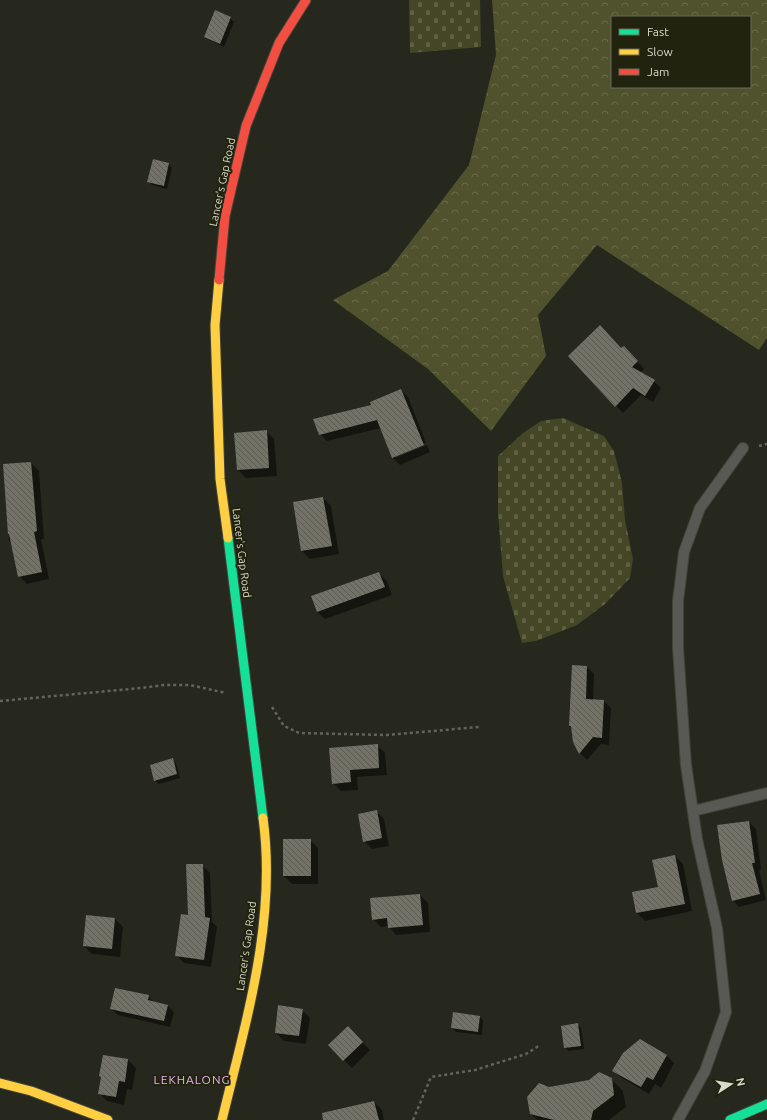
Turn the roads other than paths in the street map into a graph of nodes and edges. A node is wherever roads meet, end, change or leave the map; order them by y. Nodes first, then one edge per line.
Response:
1 (306, 0) edge
2 (743, 448) dead end
3 (767, 793) edge
4 (693, 811) junction
5 (0, 1083) edge
6 (767, 1104) edge
7 (108, 1120) edge
8 (222, 1120) edge
9 (678, 1120) edge
10 (730, 1120) edge

1 - 8 main road, Lancer's Gap Road
2 - 4 lane
3 - 4 lane
4 - 9 lane
5 - 7 main road
6 - 10 main road

